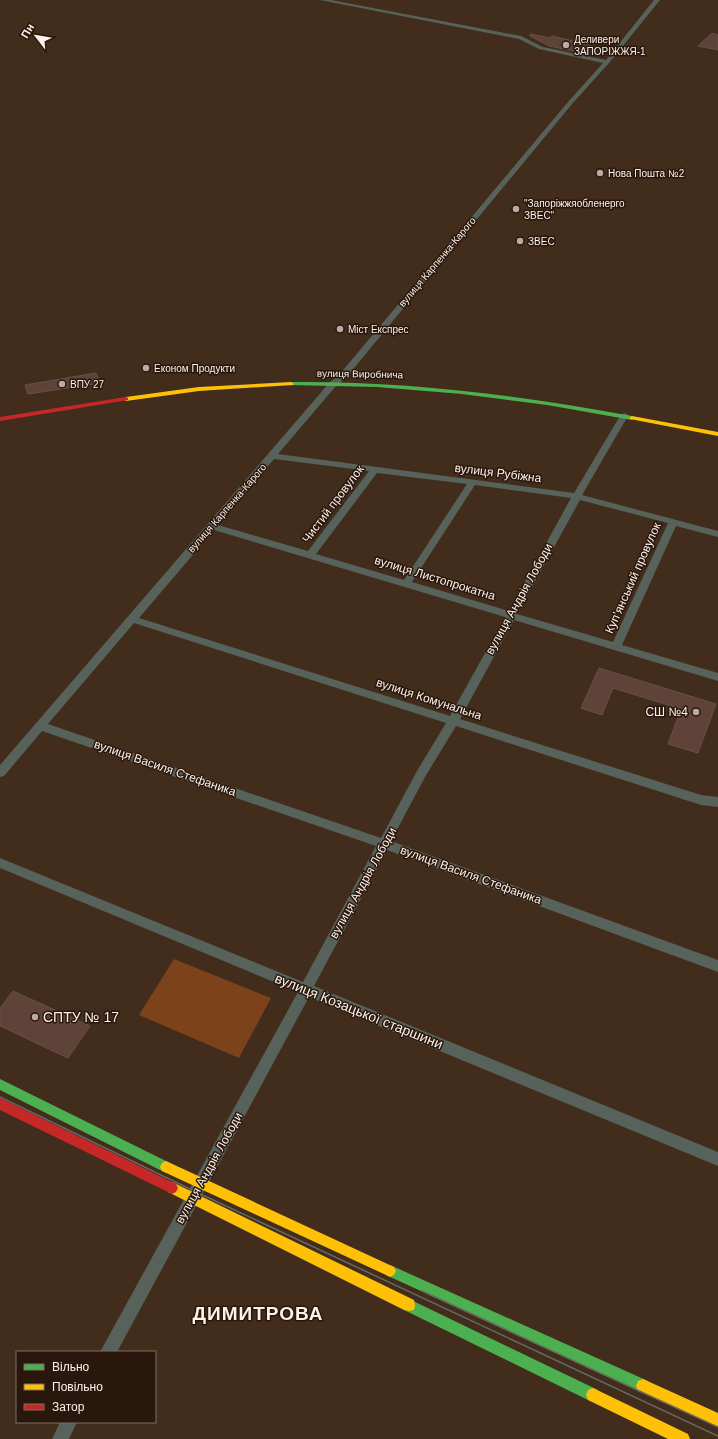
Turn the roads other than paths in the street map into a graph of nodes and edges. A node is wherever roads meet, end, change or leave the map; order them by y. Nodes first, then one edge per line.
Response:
1 (324, 0) edge
2 (657, 0) edge
3 (607, 62) junction
4 (333, 384) junction
5 (624, 416) junction
6 (0, 419) edge
7 (718, 434) edge
8 (272, 456) junction
9 (375, 469) junction
10 (473, 482) junction
11 (576, 496) junction
12 (673, 522) junction
13 (212, 526) junction
14 (718, 534) edge
15 (311, 554) junction
16 (407, 583) junction
17 (511, 614) junction
18 (132, 619) junction
19 (616, 646) junction
20 (718, 677) edge
21 (453, 721) junction
22 (40, 726) junction
23 (0, 773) edge
24 (717, 805) edge
25 (385, 844) junction
26 (0, 863) edge
27 (718, 966) edge
28 (305, 990) junction
29 (0, 1084) edge
30 (0, 1104) edge
31 (718, 1159) edge
32 (200, 1184) junction
33 (193, 1197) junction
34 (109, 1351) edge
35 (718, 1420) edge
36 (68, 1423) edge
37 (60, 1439) edge
38 (683, 1439) edge

1 - 3 street
2 - 3 street, вулиця Карпенка-Карого
3 - 4 street, вулиця Карпенка-Карого
4 - 5 main road, вулиця Виробнича
4 - 6 main road, вулиця Виробнича
4 - 8 street, вулиця Карпенка-Карого
5 - 7 main road, вулиця Виробнича
5 - 11 street, вулиця Андрія Лободи
8 - 9 street, вулиця Рубіжна
8 - 13 street, вулиця Карпенка-Карого
9 - 10 street, вулиця Рубіжна
9 - 15 street, Чистий провулок
10 - 11 street, вулиця Рубіжна
10 - 16 street
11 - 12 street, вулиця Рубіжна
11 - 17 street, вулиця Андрія Лободи
12 - 14 street, вулиця Рубіжна
12 - 19 street, Куп’янський провулок
13 - 15 street, вулиця Листопрокатна
13 - 18 street, вулиця Карпенка-Карого
15 - 16 street, вулиця Листопрокатна
16 - 17 street, вулиця Листопрокатна
17 - 19 street, вулиця Листопрокатна
17 - 21 street, вулиця Андрія Лободи
18 - 21 street, вулиця Комунальна
18 - 22 street, вулиця Карпенка-Карого
19 - 20 street, вулиця Листопрокатна
21 - 24 street, вулиця Комунальна
21 - 25 street, вулиця Андрія Лободи
22 - 23 street, вулиця Карпенка-Карого
22 - 25 street, вулиця Василя Стефаника
25 - 27 street, вулиця Василя Стефаника
25 - 28 street, вулиця Андрія Лободи
26 - 28 street, вулиця Козацької старшини
28 - 31 street, вулиця Козацької старшини
28 - 32 street, вулиця Андрія Лободи
29 - 32 main road
30 - 33 main road
32 - 33 street, вулиця Андрія Лободи
32 - 35 main road
33 - 34 street, вулиця Андрія Лободи
33 - 38 main road
36 - 37 street

